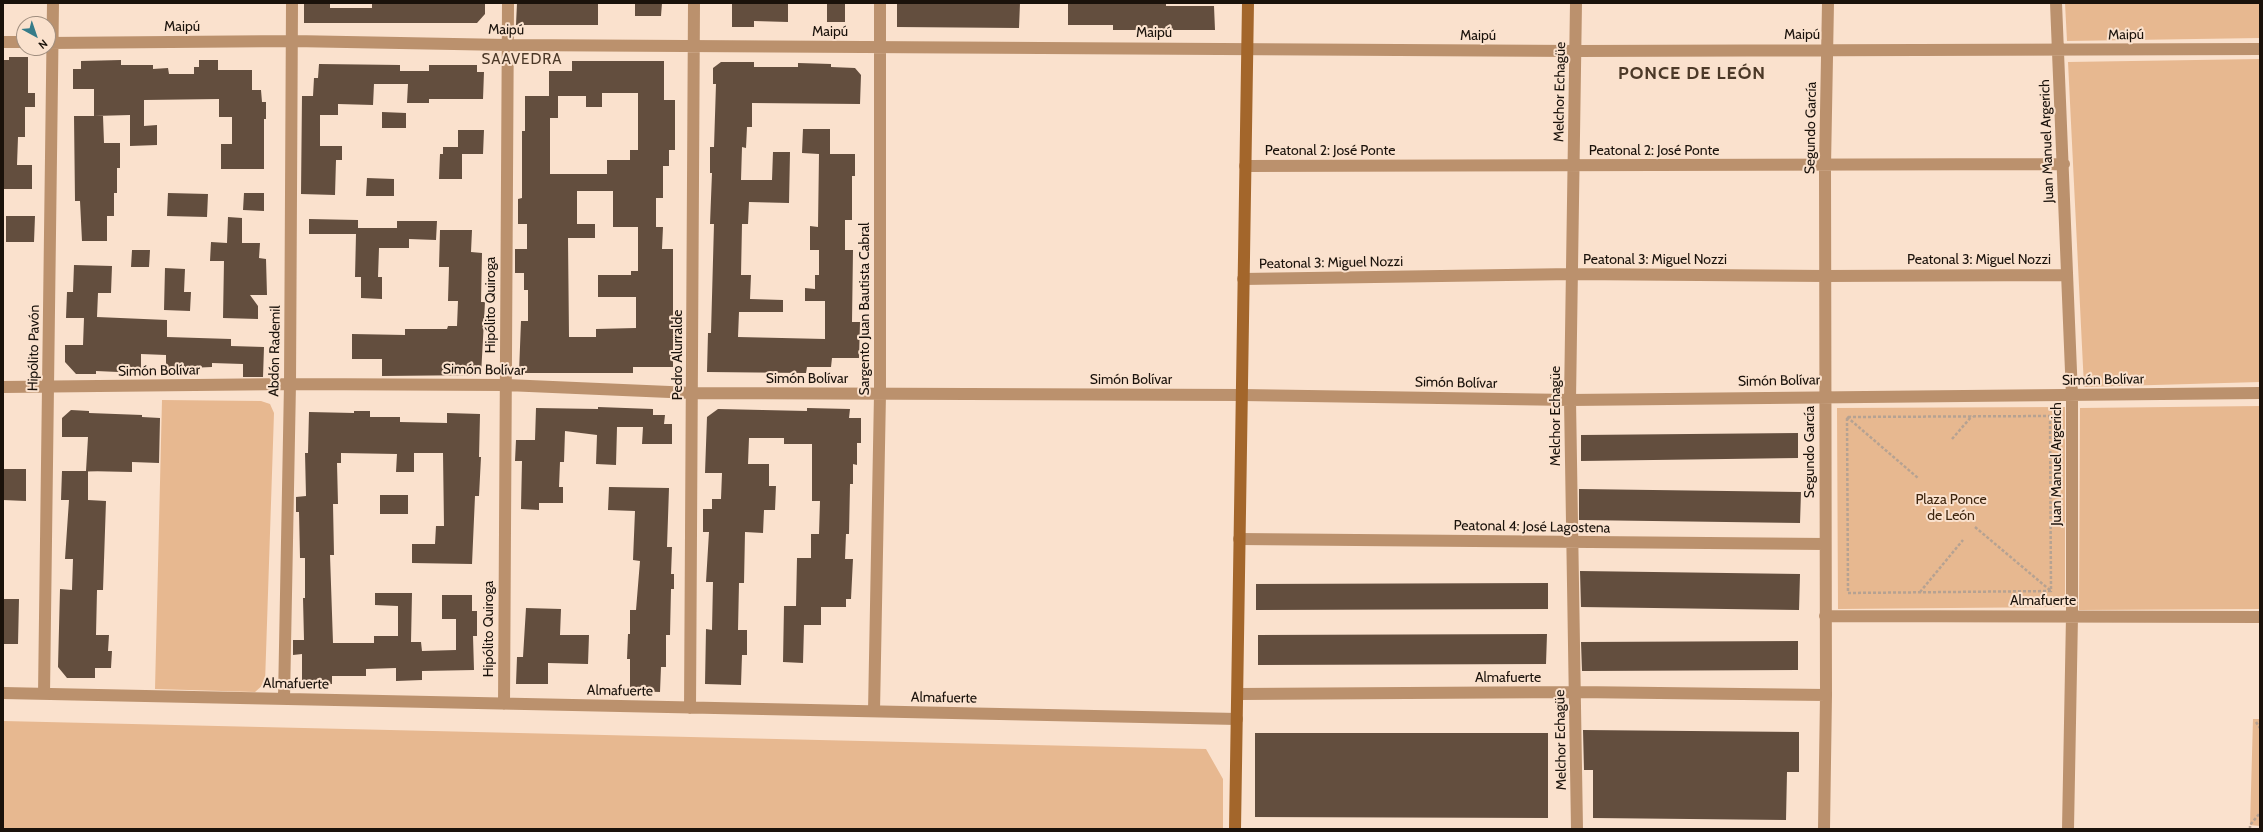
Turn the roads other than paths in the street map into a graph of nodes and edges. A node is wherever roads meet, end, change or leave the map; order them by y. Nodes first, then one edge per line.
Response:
1 (53, 3) edge
2 (292, 3) edge
3 (508, 3) edge
4 (694, 3) edge
5 (880, 3) edge
6 (1248, 3) edge
7 (1576, 3) edge
8 (1828, 3) edge
9 (2056, 3) edge
10 (52, 16) edge
11 (293, 41) junction
12 (3, 42) edge
13 (16, 42) edge
14 (56, 43) edge
15 (507, 45) junction
16 (694, 46) junction
17 (880, 47) junction
18 (1247, 49) junction
19 (2260, 49) edge
20 (1827, 50) junction
21 (1576, 51) junction
22 (2058, 51) junction
23 (50, 56) edge
24 (2064, 164) junction
25 (1574, 165) junction
26 (1245, 166) junction
27 (1825, 166) junction
28 (1572, 274) junction
29 (2067, 275) junction
30 (1825, 276) junction
31 (1243, 280) junction
32 (290, 384) junction
33 (506, 385) junction
34 (3, 387) edge
35 (48, 388) junction
36 (693, 393) junction
37 (2260, 393) edge
38 (880, 394) junction
39 (1242, 395) junction
40 (1824, 396) junction
41 (2072, 396) junction
42 (1570, 400) junction
43 (1239, 539) junction
44 (1572, 543) junction
45 (1825, 544) junction
46 (1825, 616) junction
47 (2072, 616) junction
48 (2260, 617) edge
49 (1576, 692) junction
50 (3, 693) edge
51 (44, 694) junction
52 (1238, 694) junction
53 (1826, 695) junction
54 (284, 699) junction
55 (504, 704) junction
56 (690, 708) junction
57 (874, 712) junction
58 (1236, 719) junction
59 (1235, 829) edge
60 (1577, 829) edge
61 (1824, 829) edge
62 (2068, 829) edge

1 - 10 street, Hipólito Pavón
2 - 11 street, Abdón Rademil
3 - 15 street, Hipólito Quiroga
4 - 16 street, Pedro Alurralde
5 - 17 street, Sargento Juan Bautista Cabral
6 - 18 main road
7 - 21 street, Melchor Echagüe
8 - 20 street, Segundo García
9 - 22 street, Juan Manuel Argerich
11 - 14 street, Maipú
11 - 15 street, Maipú
11 - 32 street, Abdón Rademil
12 - 13 street
15 - 16 street, Maipú
15 - 33 street, Hipólito Quiroga
16 - 17 street, Maipú
16 - 36 street, Pedro Alurralde
17 - 18 street, Maipú
17 - 38 street, Sargento Juan Bautista Cabral
18 - 21 street, Maipú
18 - 26 main road
19 - 22 street, Maipú
20 - 21 street, Maipú
20 - 22 street, Maipú
20 - 27 street, Segundo García
21 - 25 street, Melchor Echagüe
22 - 24 street, Juan Manuel Argerich
23 - 35 street, Hipólito Pavón
24 - 27 street, Peatonal 2: José Ponte
24 - 29 street, Juan Manuel Argerich
25 - 26 street, Peatonal 2: José Ponte
25 - 27 street, Peatonal 2: José Ponte
25 - 28 street, Melchor Echagüe
26 - 31 main road
27 - 30 street, Segundo García
28 - 30 street, Peatonal 3: Miguel Nozzi
28 - 31 street, Peatonal 3: Miguel Nozzi
28 - 42 street, Melchor Echagüe
29 - 30 street, Peatonal 3: Miguel Nozzi
29 - 41 street, Juan Manuel Argerich
30 - 40 street, Segundo García
31 - 39 main road
32 - 33 street, Simón Bolívar
32 - 35 street, Simón Bolívar
32 - 54 street, Abdón Rademil
33 - 36 street, Simón Bolívar
33 - 55 street, Hipólito Quiroga
34 - 35 street, Simón Bolívar
35 - 51 street, Hipólito Pavón
36 - 38 street, Simón Bolívar
36 - 56 street, Pedro Alurralde
37 - 41 street, Simón Bolívar
38 - 39 street, Simón Bolívar
38 - 57 street, Sargento Juan Bautista Cabral
39 - 42 street, Simón Bolívar
39 - 43 main road
40 - 41 street, Simón Bolívar
40 - 42 street, Simón Bolívar
40 - 45 street, Segundo García
41 - 47 street, Juan Manuel Argerich
42 - 44 street, Melchor Echagüe
43 - 44 street, Peatonal 4: José Lagostena
43 - 52 main road
44 - 45 street, Peatonal 4: José Lagostena
44 - 49 street, Melchor Echagüe
45 - 46 street, Segundo García
46 - 47 street, Almafuerte
46 - 53 street, Segundo García
47 - 48 street, Almafuerte
47 - 62 street, Juan Manuel Argerich
49 - 52 street, Almafuerte
49 - 53 street, Almafuerte
49 - 60 street, Melchor Echagüe
50 - 51 street, Almafuerte
51 - 54 street, Almafuerte
52 - 58 main road
53 - 61 street, Segundo García
54 - 55 street, Almafuerte
55 - 56 street, Almafuerte
56 - 57 street, Almafuerte
57 - 58 street, Almafuerte
58 - 59 main road

